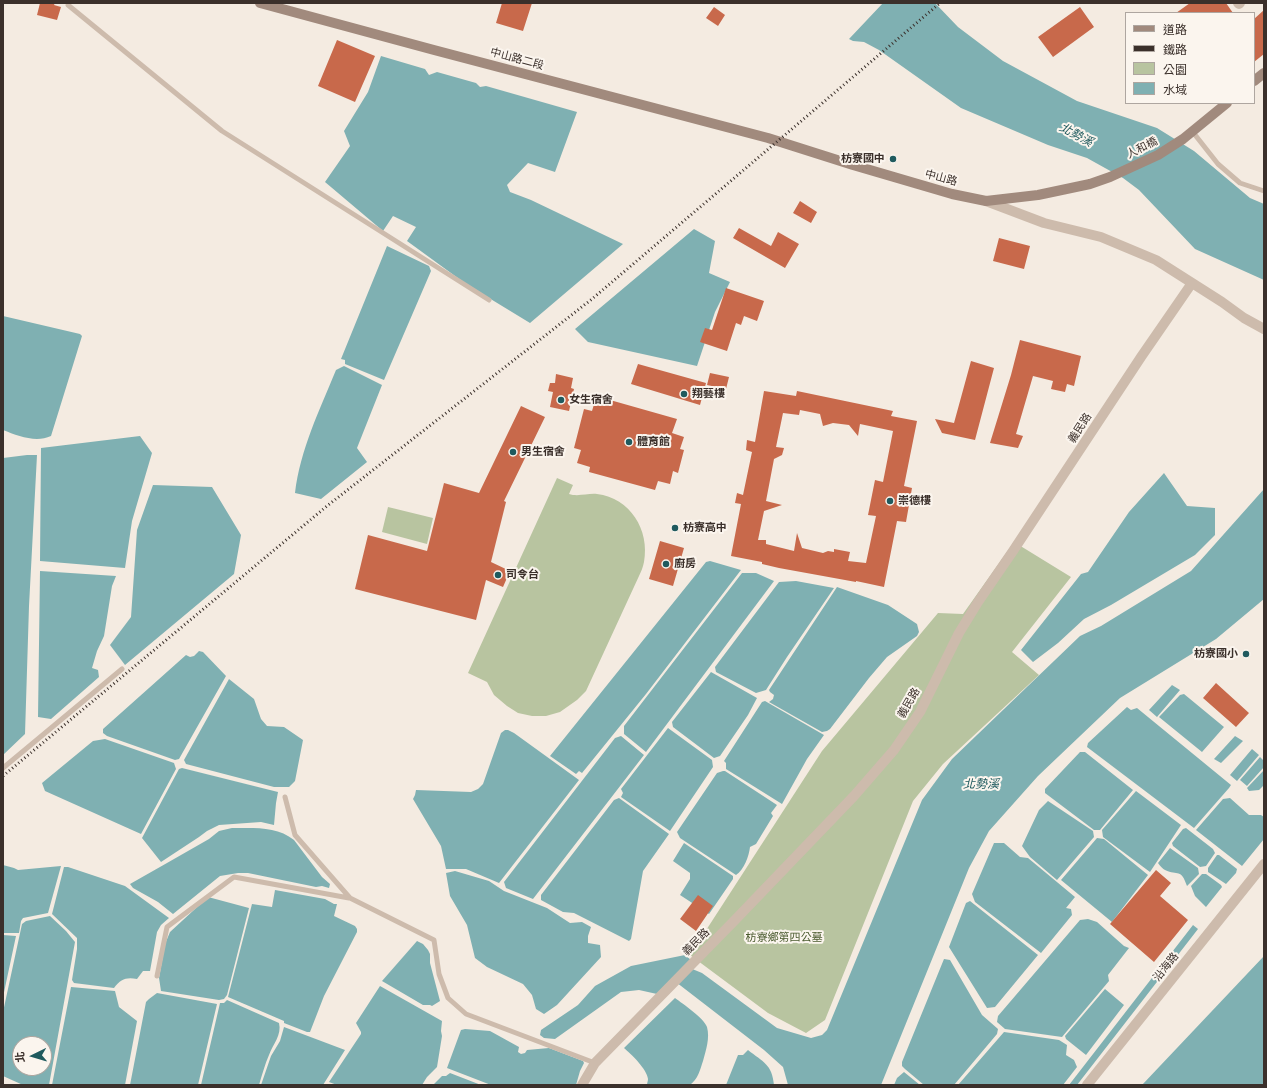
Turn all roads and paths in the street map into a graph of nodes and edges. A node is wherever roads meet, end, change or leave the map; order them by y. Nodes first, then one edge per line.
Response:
1 (69, 3) edge
2 (260, 3) edge
3 (1264, 73) edge
4 (1255, 80) edge
5 (1225, 104) edge
6 (1192, 131) junction
7 (768, 138) joint
8 (1110, 177) joint
9 (1264, 190) edge
10 (986, 201) junction
11 (1192, 283) junction
12 (489, 300) dead end
13 (1264, 329) edge
14 (122, 669) dead end
15 (3, 768) edge
16 (285, 797) dead end
17 (1264, 864) edge
18 (350, 898) junction
19 (157, 976) dead end
20 (595, 1063) junction
21 (582, 1085) edge
22 (1087, 1085) edge

1 - 12 lane
2 - 7 street, 中山路二段
3 - 4 street
5 - 6 street
6 - 8 street, 人和橋
6 - 9 lane
7 - 10 street, 中山路
8 - 10 street, 中山路
10 - 11 street
11 - 13 street
11 - 20 street, 義民路
14 - 15 lane
16 - 18 lane
17 - 22 street, 沿海路
18 - 19 lane
18 - 20 lane
20 - 21 street, 義民路

